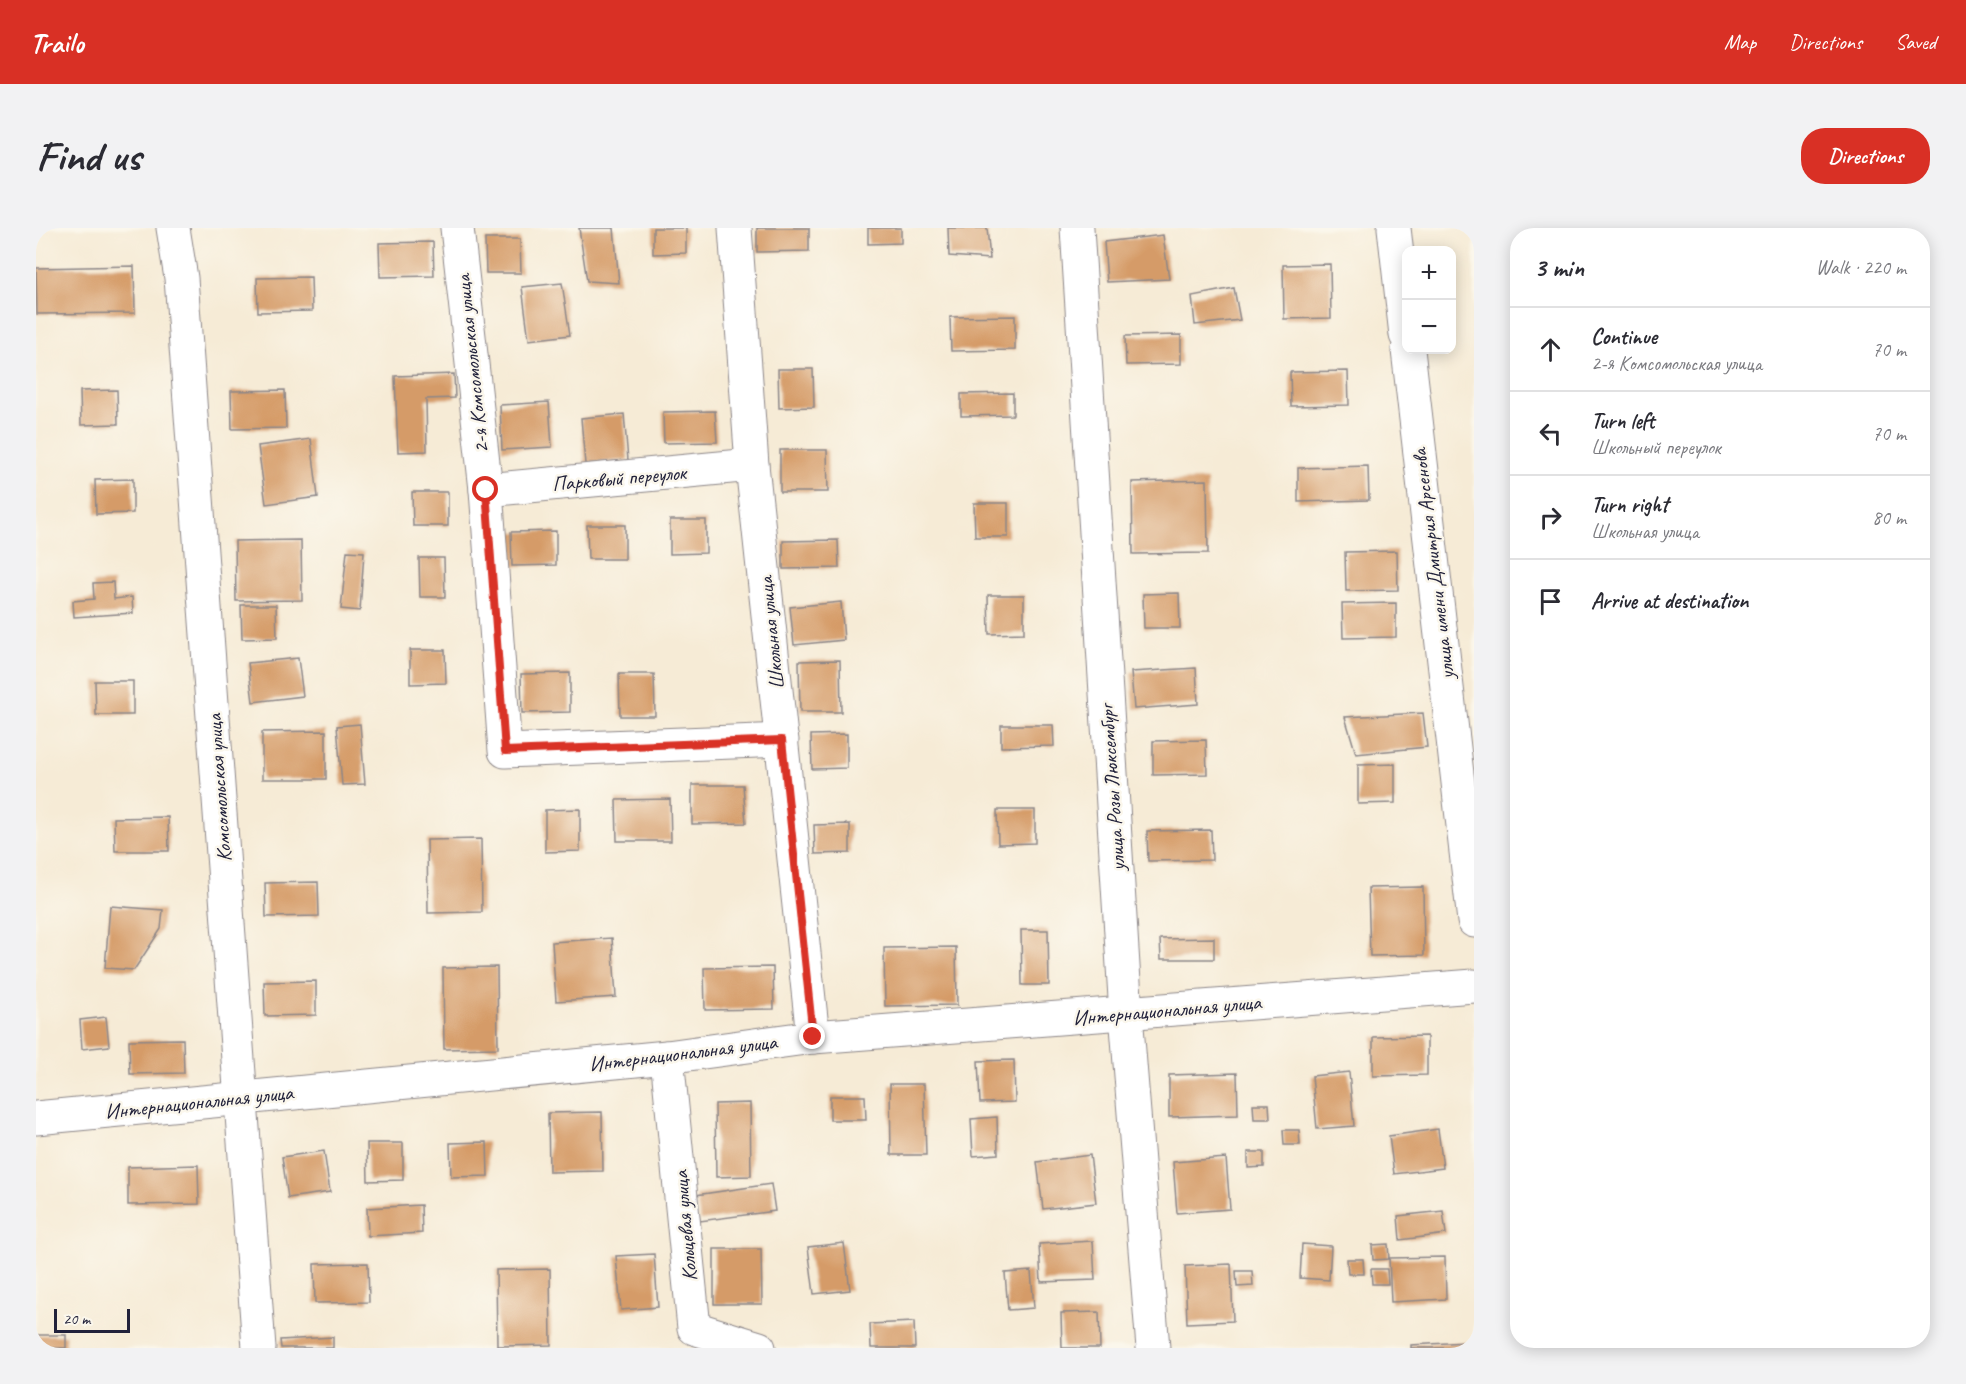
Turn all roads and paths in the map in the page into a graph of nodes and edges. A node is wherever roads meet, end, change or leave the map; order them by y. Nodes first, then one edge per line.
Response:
1 (173, 228) edge
2 (457, 228) edge
3 (735, 228) edge
4 (1077, 228) edge
5 (1394, 228) edge
6 (1403, 300) edge
7 (1408, 354) edge
8 (752, 465) junction
9 (486, 490) junction
10 (782, 740) junction
11 (1474, 921) edge
12 (1474, 986) edge
13 (1126, 1014) junction
14 (813, 1037) junction
15 (667, 1057) junction
16 (242, 1098) junction
17 (36, 1118) edge
18 (698, 1340) edge
19 (259, 1348) edge
20 (759, 1348) edge
21 (1153, 1348) edge

1 - 16 street, Комсомольская улица
2 - 9 street, 2-я Комсомольская улица
3 - 8 street, Школьная улица
4 - 13 street, улица Розы Люксембург
5 - 6 street
7 - 11 street, улица имени Дмитрия Арсенова
8 - 9 street, Парковый переулок
8 - 10 street, Школьная улица
9 - 10 street, 2-я Комсомольская улица
10 - 14 street, Школьная улица
12 - 13 street, Интернациональная улица
13 - 14 street, Интернациональная улица
13 - 21 street, улица Розы Люксембург
14 - 15 street, Интернациональная улица
15 - 16 street, Интернациональная улица
15 - 18 street, Кольцевая улица
16 - 17 street, Интернациональная улица
16 - 19 street, Комсомольская улица
18 - 20 street, Кольцевая улица

